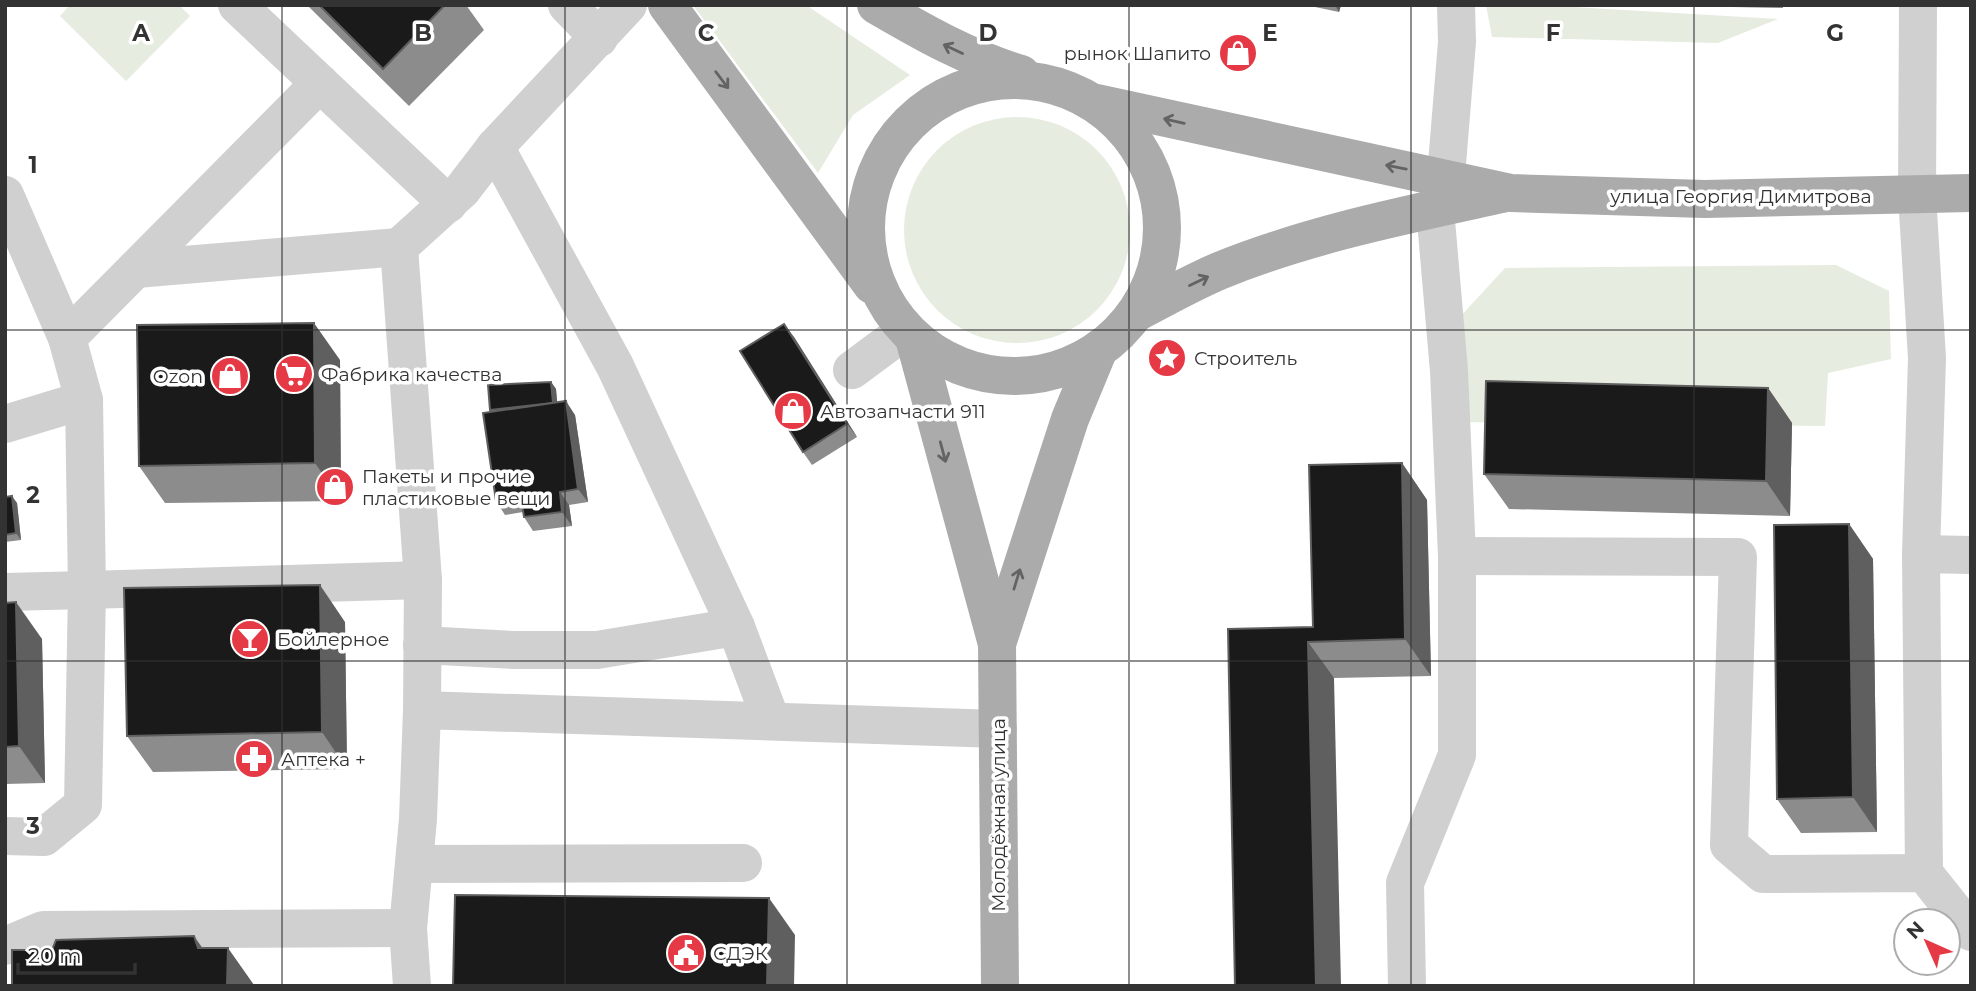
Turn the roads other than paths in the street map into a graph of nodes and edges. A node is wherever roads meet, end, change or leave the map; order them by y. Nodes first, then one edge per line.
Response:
1 (237, 5) edge
2 (567, 5) edge
3 (628, 5) edge
4 (667, 5) edge
5 (876, 5) edge
6 (1456, 5) edge
7 (1918, 5) edge
8 (599, 38) junction
9 (1040, 80) junction
10 (320, 83) junction
11 (1092, 101) junction
12 (495, 147) junction
13 (1441, 193) junction
14 (1971, 194) edge
15 (5, 195) edge
16 (1917, 195) junction
17 (447, 204) junction
18 (399, 247) junction
19 (136, 269) junction
20 (875, 289) junction
21 (1138, 312) junction
22 (910, 334) junction
23 (67, 338) junction
24 (1098, 349) junction
25 (852, 370) dead end
26 (84, 400) junction
27 (5, 424) edge
28 (1921, 554) junction
29 (1971, 555) edge
30 (1457, 556) junction
31 (423, 580) junction
32 (87, 590) junction
33 (5, 592) edge
34 (736, 627) junction
35 (997, 644) junction
36 (422, 645) junction
37 (422, 710) junction
38 (771, 720) junction
39 (998, 729) junction
40 (5, 836) edge
41 (743, 863) dead end
42 (414, 864) junction
43 (1924, 873) junction
44 (408, 928) junction
45 (1971, 932) edge
46 (5, 946) edge
47 (412, 986) edge
48 (1000, 986) edge
49 (1407, 986) edge

1 - 10 lane
2 - 8 lane
3 - 8 lane
4 -> 20 main road
9 -> 5 main road
6 - 13 lane
7 - 16 lane
8 - 12 lane
9 - 11 main road
9 - 20 main road
10 - 17 lane
10 - 19 lane
13 -> 11 main road, улица Георгия Димитрова
11 - 21 main road
12 - 17 lane
12 - 34 lane
13 - 16 main road, улица Георгия Димитрова
21 -> 13 main road, улица Георгия Димитрова
13 - 30 lane
14 - 16 main road, улица Георгия Димитрова
15 - 23 lane
16 - 28 lane
17 - 18 lane
18 - 19 lane
18 - 31 lane
19 - 23 lane
20 - 22 main road
21 - 24 main road
22 - 24 main road
22 - 25 lane
22 -> 35 main road, Молодёжная улица
23 - 26 lane
35 -> 24 main road, Молодёжная улица
26 - 27 lane
26 - 32 lane
28 - 29 lane
28 - 43 lane
30 - 43 lane
30 - 49 lane
31 - 32 lane
31 - 36 lane
32 - 33 lane
32 - 40 lane
34 - 36 lane
34 - 38 lane
35 - 39 main road, Молодёжная улица
36 - 37 lane
37 - 38 lane
37 - 42 lane
38 - 39 lane
39 - 48 main road, Молодёжная улица
41 - 42 lane
42 - 44 lane
43 - 45 lane
44 - 46 lane
44 - 47 lane

